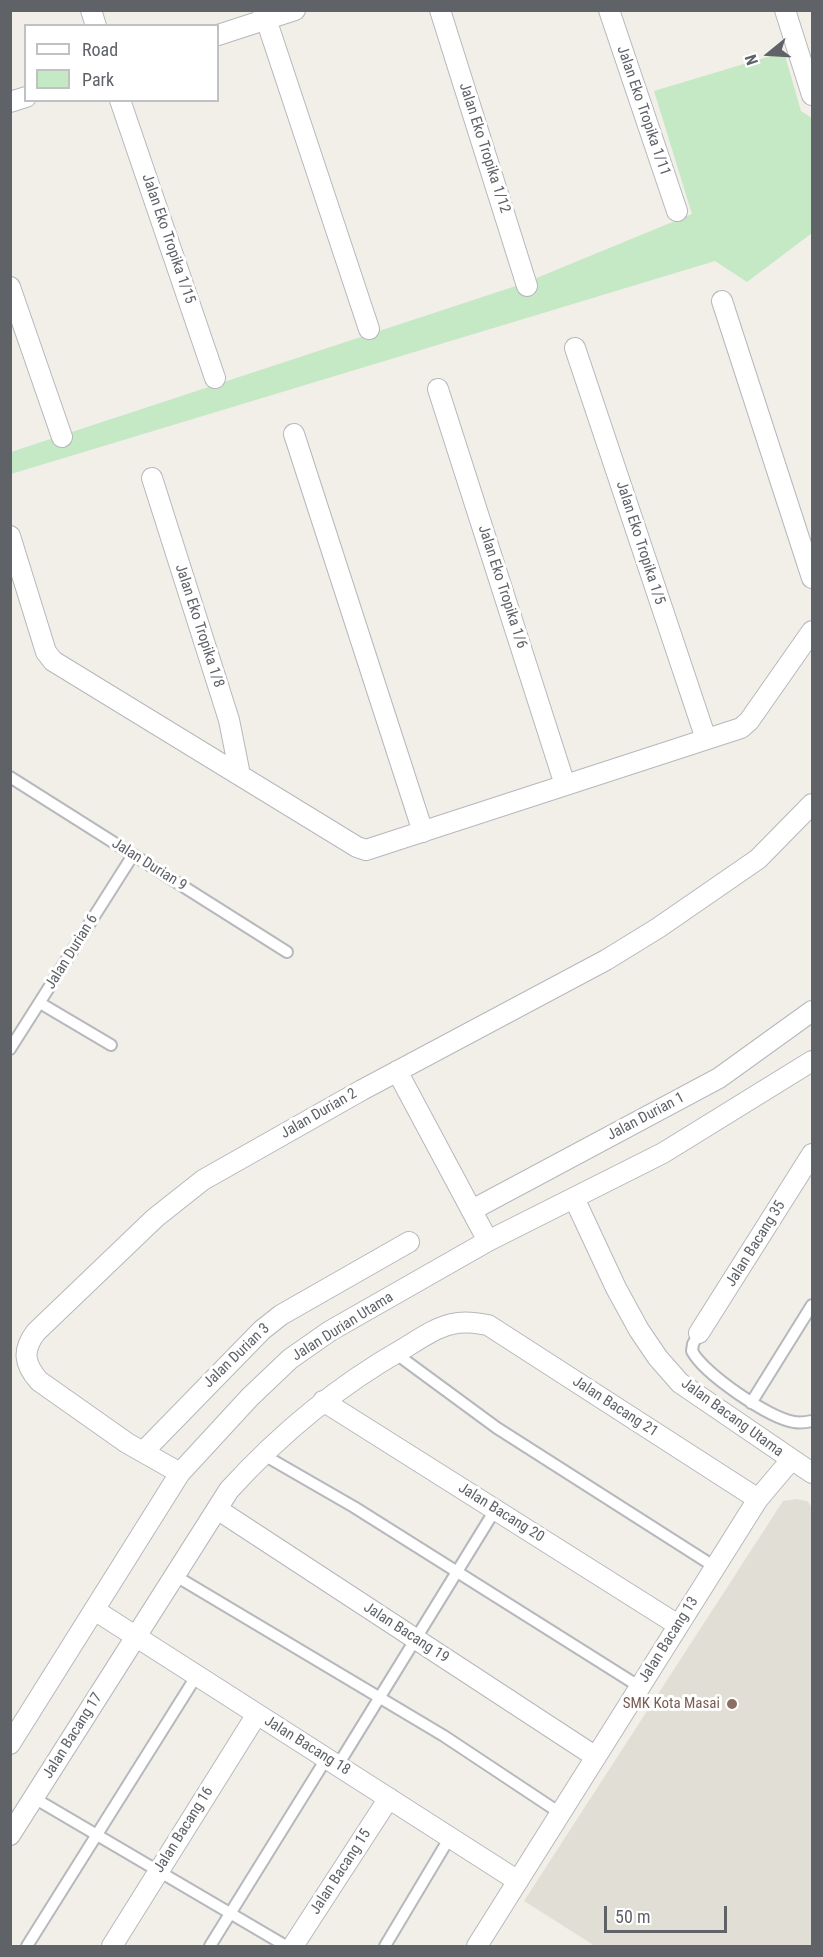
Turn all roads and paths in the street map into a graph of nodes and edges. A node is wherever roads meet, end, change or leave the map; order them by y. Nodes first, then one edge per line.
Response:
1 (295, 10) edge
2 (440, 10) edge
3 (609, 10) edge
4 (785, 10) edge
5 (264, 15) edge
6 (219, 35) edge
7 (813, 95) edge
8 (121, 102) edge
9 (677, 211) dead end
10 (527, 286) dead end
11 (10, 287) edge
12 (722, 301) dead end
13 (369, 329) dead end
14 (575, 348) dead end
15 (215, 378) dead end
16 (438, 389) dead end
17 (294, 434) dead end
18 (62, 437) dead end
19 (152, 478) dead end
20 (10, 536) edge
21 (813, 578) edge
22 (813, 631) edge
23 (706, 740) junction
24 (240, 775) junction
25 (10, 777) edge
26 (565, 786) junction
27 (813, 804) edge
28 (423, 832) junction
29 (133, 855) junction
30 (287, 952) dead end
31 (40, 1002) junction
32 (813, 1011) edge
33 (111, 1045) dead end
34 (10, 1049) edge
35 (813, 1061) edge
36 (397, 1071) junction
37 (813, 1155) edge
38 (574, 1198) junction
39 (472, 1210) junction
40 (488, 1241) junction
41 (409, 1242) dead end
42 (813, 1305) edge
43 (469, 1322) joint
44 (699, 1333) joint
45 (395, 1353) junction
46 (322, 1401) junction
47 (751, 1403) junction
48 (813, 1421) edge
49 (143, 1452) junction
50 (262, 1454) junction
51 (791, 1460) junction
52 (180, 1473) junction
53 (813, 1473) edge
54 (758, 1499) junction
55 (217, 1509) junction
56 (495, 1510) junction
57 (715, 1567) junction
58 (457, 1572) junction
59 (174, 1575) junction
60 (96, 1611) junction
61 (678, 1625) junction
62 (135, 1636) junction
63 (416, 1639) junction
64 (197, 1675) junction
65 (640, 1687) junction
66 (379, 1698) junction
67 (257, 1714) junction
68 (10, 1744) edge
69 (596, 1757) junction
70 (332, 1762) junction
71 (34, 1798) junction
72 (389, 1798) junction
73 (560, 1813) junction
74 (10, 1835) edge
75 (98, 1835) junction
76 (450, 1837) junction
77 (159, 1871) junction
78 (518, 1881) junction
79 (230, 1914) junction
80 (484, 1944) edge
81 (27, 1947) edge
82 (112, 1947) edge
83 (210, 1947) edge
84 (286, 1947) edge
85 (293, 1947) edge
86 (385, 1947) edge

1 - 5 street
2 - 10 street, Jalan Eko Tropika 1/12
3 - 9 street, Jalan Eko Tropika 1/11
4 - 7 street
5 - 6 street
5 - 13 street
8 - 15 street, Jalan Eko Tropika 1/15
11 - 18 street
12 - 21 street
14 - 23 street, Jalan Eko Tropika 1/5
16 - 26 street, Jalan Eko Tropika 1/6
17 - 28 street
19 - 24 street, Jalan Eko Tropika 1/8
20 - 24 street
22 - 23 street
23 - 26 street
24 - 28 street
25 - 29 lane, Jalan Durian 9
26 - 28 street
27 - 36 street, Jalan Durian 2
29 - 30 lane, Jalan Durian 9
29 - 31 lane, Jalan Durian 6
31 - 33 lane
31 - 34 lane, Jalan Durian 6
32 - 39 street, Jalan Durian 1
35 - 38 street, Jalan Durian Utama
36 - 39 street
36 - 49 street, Jalan Durian 2
37 - 44 street, Jalan Bacang 35
38 - 40 street, Jalan Durian Utama
38 - 51 street, Jalan Bacang Utama
39 - 40 street
40 - 52 street, Jalan Durian Utama
41 - 49 street, Jalan Durian 3
42 - 47 lane
43 - 45 street, Jalan Bacang 17
43 - 54 street, Jalan Bacang 21
44 - 47 lane
45 - 46 street, Jalan Bacang 17
45 - 57 lane
46 - 50 street, Jalan Bacang 17
46 - 56 street, Jalan Bacang 20
47 - 48 lane
49 - 52 street, Jalan Durian 2
50 - 55 street, Jalan Bacang 17
50 - 58 lane
51 - 53 street, Jalan Bacang Utama
51 - 54 street, Jalan Bacang 13
52 - 60 street, Jalan Durian Utama
54 - 57 street, Jalan Bacang 13
55 - 59 street, Jalan Bacang 17
55 - 63 street, Jalan Bacang 19
56 - 58 lane
56 - 61 street, Jalan Bacang 20
57 - 61 street, Jalan Bacang 13
58 - 63 lane
58 - 65 lane
59 - 62 street, Jalan Bacang 17
59 - 66 lane
60 - 62 street, Jalan Bacang 18
60 - 68 street, Jalan Durian Utama
61 - 65 street, Jalan Bacang 13
62 - 64 street, Jalan Bacang 18
62 - 71 street, Jalan Bacang 17
63 - 66 lane
63 - 69 street, Jalan Bacang 19
64 - 67 street, Jalan Bacang 18
64 - 75 lane
65 - 69 street, Jalan Bacang 13
66 - 70 lane
66 - 73 lane
67 - 70 street, Jalan Bacang 18
67 - 77 street, Jalan Bacang 16
69 - 73 street, Jalan Bacang 13
70 - 72 street, Jalan Bacang 18
70 - 79 lane
71 - 74 street, Jalan Bacang 17
71 - 75 lane
72 - 76 street, Jalan Bacang 18
72 - 85 street, Jalan Bacang 15
73 - 78 street, Jalan Bacang 13
75 - 77 lane
75 - 81 lane
76 - 78 street, Jalan Bacang 18
76 - 86 lane
77 - 79 lane
77 - 82 street, Jalan Bacang 16
78 - 80 street, Jalan Bacang 13
79 - 83 lane
79 - 84 lane

